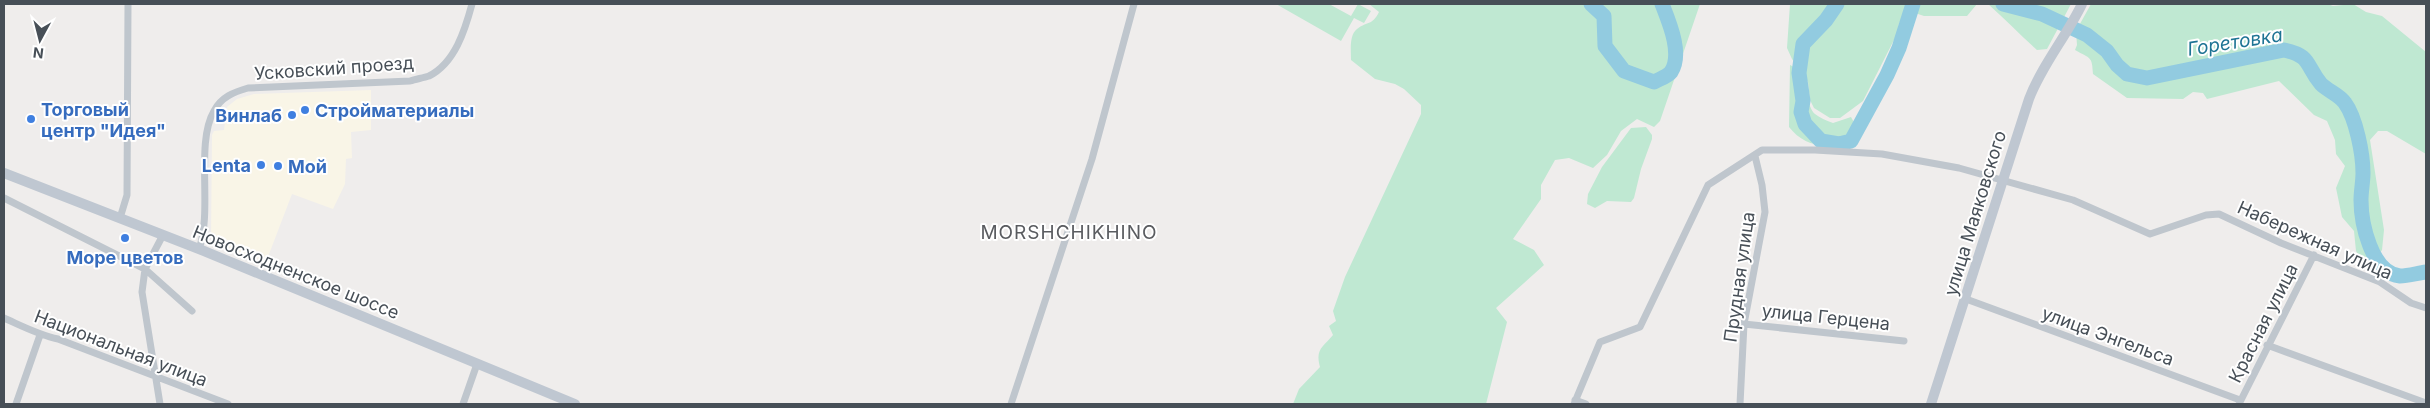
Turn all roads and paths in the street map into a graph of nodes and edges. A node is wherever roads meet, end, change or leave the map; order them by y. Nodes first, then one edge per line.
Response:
1 (128, 4) edge
2 (472, 4) edge
3 (1134, 4) edge
4 (2082, 4) edge
5 (1755, 156) junction
6 (4, 173) edge
7 (2004, 180) junction
8 (4, 198) edge
9 (120, 218) junction
10 (163, 235) junction
11 (199, 249) junction
12 (2314, 254) junction
13 (145, 269) junction
14 (1966, 299) junction
15 (2426, 308) edge
16 (192, 311) dead end
17 (4, 318) edge
18 (1744, 324) junction
19 (40, 335) junction
20 (1904, 341) dead end
21 (2267, 344) junction
22 (477, 364) junction
23 (156, 378) junction
24 (1574, 402) edge
25 (2239, 402) edge
26 (2426, 402) edge
27 (16, 404) edge
28 (160, 404) edge
29 (228, 404) edge
30 (463, 404) edge
31 (575, 404) edge
32 (1011, 404) edge
33 (1586, 404) edge
34 (1740, 404) edge
35 (1931, 404) edge

1 - 9 street
2 - 11 street, Усковский проезд
3 - 32 street
4 - 7 main road, улица Маяковского
5 - 7 street, Набережная улица
5 - 18 street, Прудная улица
5 - 24 street, Набережная улица
6 - 9 main road, Новосходненское шоссе
7 - 12 street, Набережная улица
7 - 14 main road, улица Маяковского
8 - 13 street
9 - 10 main road, Новосходненское шоссе
10 - 11 main road, Новосходненское шоссе
10 - 13 street
11 - 22 main road, Новосходненское шоссе
12 - 15 street, Набережная улица
12 - 21 street, Красная улица
13 - 16 street
13 - 23 street
14 - 25 street, улица Энгельса
14 - 35 main road, улица Маяковского
17 - 19 street, Национальная улица
18 - 20 street, улица Герцена
18 - 34 street, Прудная улица
19 - 23 street, Национальная улица
19 - 27 street
21 - 25 street, Красная улица
21 - 26 street
22 - 30 street
22 - 31 main road, Новосходненское шоссе
23 - 28 street
23 - 29 street, Национальная улица
24 - 33 street

